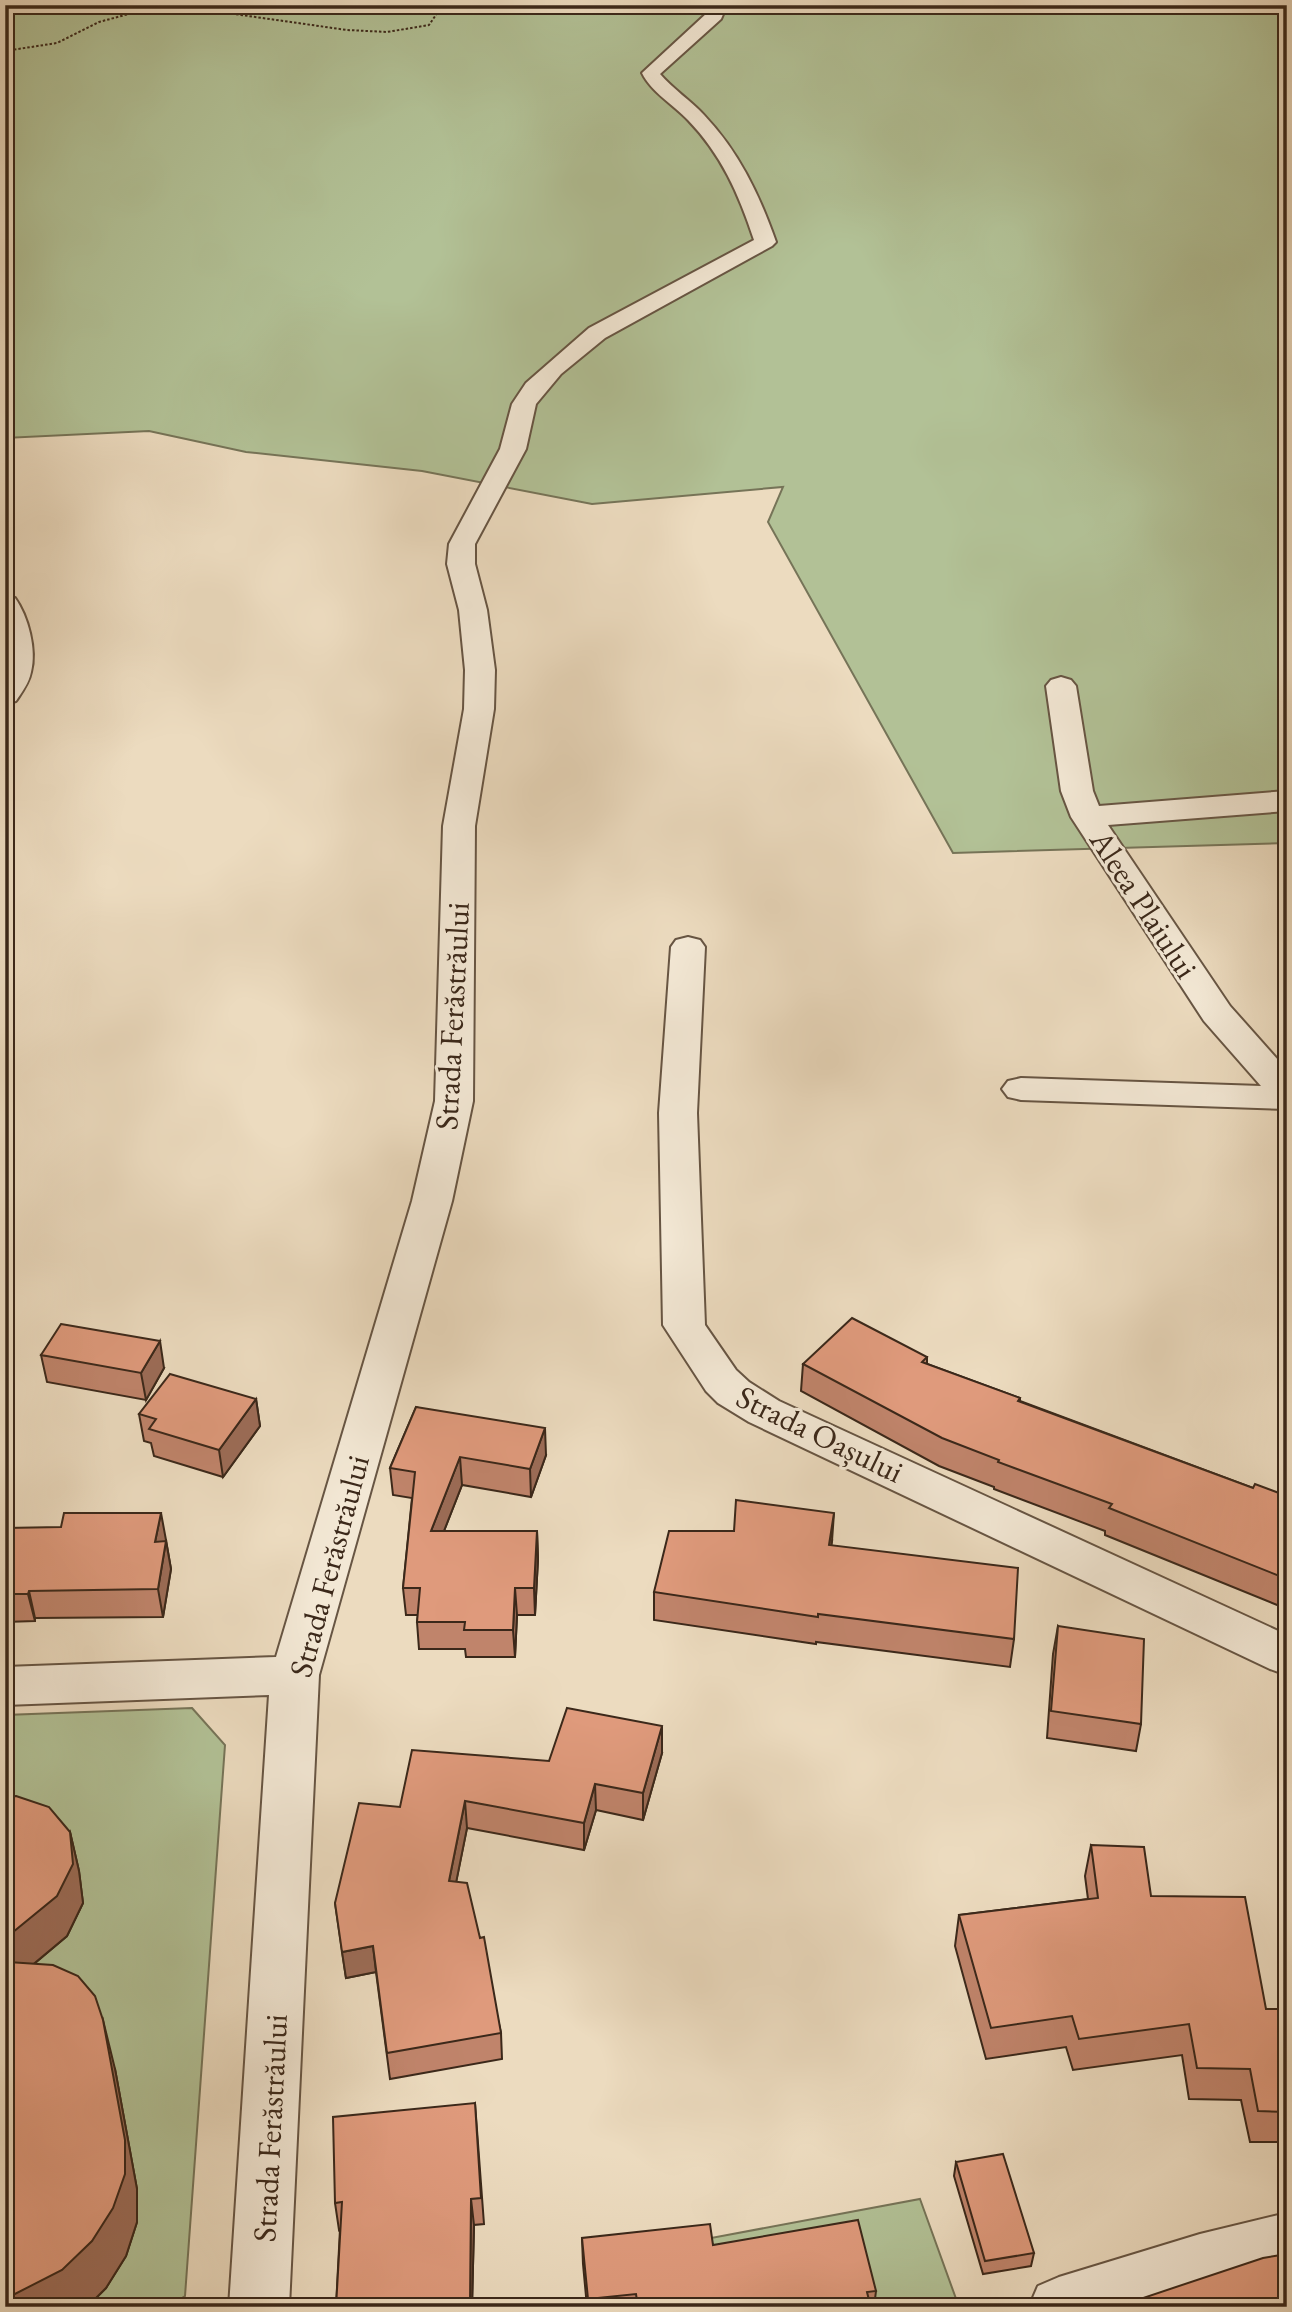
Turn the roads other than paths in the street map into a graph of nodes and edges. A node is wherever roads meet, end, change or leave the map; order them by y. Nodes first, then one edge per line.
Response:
1 (719, 5) edge
2 (5, 604) edge
3 (1061, 686) dead end
4 (5, 695) edge
5 (1287, 801) edge
6 (1087, 817) junction
7 (688, 947) dead end
8 (1021, 1089) dead end
9 (1287, 1096) edge
10 (1287, 1656) edge
11 (296, 1675) junction
12 (5, 1686) edge
13 (1287, 2242) edge
14 (259, 2307) edge
15 (1059, 2307) edge

1 - 11 street, Strada Ferăstrăului
2 - 4 street
3 - 6 street, Aleea Plaiului
5 - 6 street
6 - 9 street, Aleea Plaiului
7 - 10 street, Strada Oașului
8 - 9 street, Aleea Plaiului
11 - 12 street
11 - 14 street, Strada Ferăstrăului
13 - 15 street

